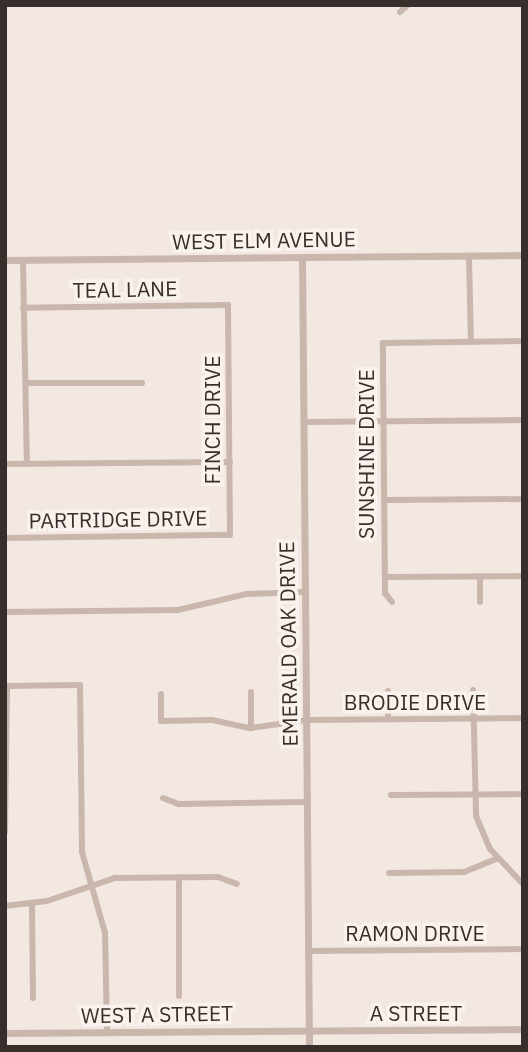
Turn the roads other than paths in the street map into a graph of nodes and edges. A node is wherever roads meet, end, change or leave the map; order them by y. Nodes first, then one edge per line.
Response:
1 (408, 5) edge
2 (400, 12) dead end
3 (523, 255) edge
4 (468, 256) junction
5 (302, 257) junction
6 (5, 260) edge
7 (23, 261) junction
8 (228, 305) joint
9 (23, 308) junction
10 (523, 341) edge
11 (471, 342) junction
12 (26, 383) junction
13 (142, 383) dead end
14 (523, 420) edge
15 (384, 421) junction
16 (304, 422) junction
17 (229, 462) junction
18 (5, 464) edge
19 (27, 464) junction
20 (523, 499) edge
21 (384, 500) junction
22 (230, 536) joint
23 (5, 538) edge
24 (480, 576) junction
25 (523, 576) edge
26 (385, 577) junction
27 (305, 592) junction
28 (392, 602) dead end
29 (480, 602) dead end
30 (5, 612) edge
31 (6, 686) edge
32 (473, 690) dead end
33 (388, 691) dead end
34 (251, 692) dead end
35 (161, 694) dead end
36 (523, 718) edge
37 (388, 719) junction
38 (473, 719) junction
39 (307, 720) junction
40 (251, 727) junction
41 (6, 759) edge
42 (523, 794) edge
43 (474, 795) junction
44 (391, 796) dead end
45 (163, 799) dead end
46 (307, 802) junction
47 (5, 832) edge
48 (498, 858) junction
49 (388, 873) dead end
50 (179, 877) junction
51 (89, 884) junction
52 (237, 884) dead end
53 (523, 884) edge
54 (32, 905) junction
55 (5, 906) edge
56 (523, 949) edge
57 (308, 951) junction
58 (179, 996) dead end
59 (33, 998) dead end
60 (523, 1029) edge
61 (309, 1031) junction
62 (5, 1032) edge
63 (107, 1032) junction
64 (309, 1047) edge

1 - 2 street
3 - 4 street, WEST ELM AVENUE
4 - 5 street, WEST ELM AVENUE
4 - 11 street
5 - 7 street, WEST ELM AVENUE
5 - 16 street, EMERALD OAK DRIVE
6 - 7 street, WEST ELM AVENUE
7 - 9 street
8 - 9 street, TEAL LANE
8 - 17 street, FINCH DRIVE
9 - 12 street
10 - 11 street, SUNSHINE DRIVE
11 - 15 street, SUNSHINE DRIVE
12 - 13 street
12 - 19 street
14 - 15 street
15 - 16 street
15 - 21 street, SUNSHINE DRIVE
16 - 27 street, EMERALD OAK DRIVE
17 - 19 street
17 - 22 street, FINCH DRIVE
18 - 19 street
20 - 21 street
21 - 26 street, SUNSHINE DRIVE
22 - 23 street, PARTRIDGE DRIVE
24 - 25 street
24 - 26 street
24 - 29 street
26 - 28 street, SUNSHINE DRIVE
27 - 30 street
27 - 39 street, EMERALD OAK DRIVE
31 - 41 street
31 - 51 street
32 - 38 street
33 - 37 street
34 - 40 street
35 - 40 street, BRODIE DRIVE
36 - 38 street, BRODIE DRIVE
37 - 38 street, BRODIE DRIVE
37 - 39 street, BRODIE DRIVE
38 - 43 street
39 - 40 street, BRODIE DRIVE
39 - 46 street, EMERALD OAK DRIVE
41 - 47 street
42 - 43 street
43 - 44 street
43 - 48 street
45 - 46 street
46 - 57 street, EMERALD OAK DRIVE
48 - 49 street
48 - 53 street
50 - 51 street
50 - 52 street
50 - 58 street
51 - 54 street
51 - 63 street
54 - 55 street
54 - 59 street
56 - 57 street, RAMON DRIVE
57 - 61 street, EMERALD OAK DRIVE
60 - 61 street, A STREET
61 - 63 street, WEST A STREET
61 - 64 street, EMERALD OAK DRIVE
62 - 63 street, WEST A STREET

